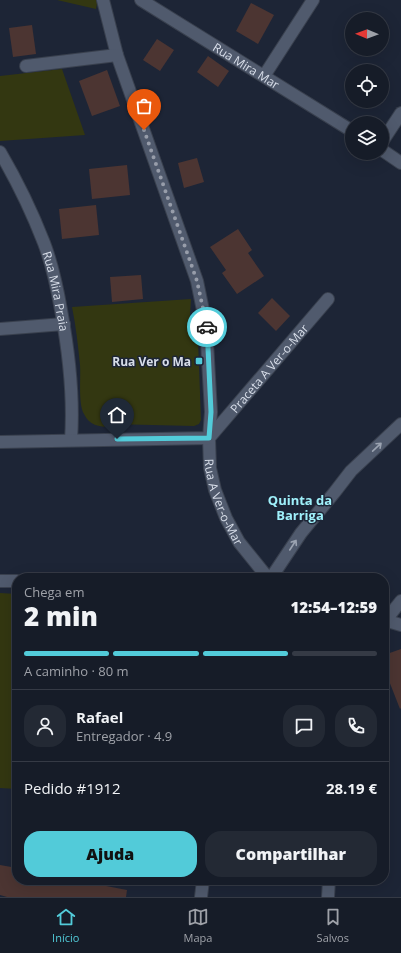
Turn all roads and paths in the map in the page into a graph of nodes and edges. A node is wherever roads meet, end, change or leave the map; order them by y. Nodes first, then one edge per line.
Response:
1 (103, 0) edge
2 (141, 0) edge
3 (313, 0) edge
4 (117, 55) junction
5 (26, 66) dead end
6 (264, 76) junction
7 (401, 113) edge
8 (345, 127) edge
9 (389, 131) edge
10 (0, 152) edge
11 (389, 154) edge
12 (401, 162) edge
13 (328, 298) dead end
14 (64, 324) junction
15 (0, 329) edge
16 (401, 424) edge
17 (209, 438) junction
18 (71, 440) junction
19 (0, 442) edge
20 (266, 573) edge
21 (273, 573) edge
22 (0, 581) edge
23 (12, 581) edge
24 (401, 601) edge
25 (389, 615) edge
26 (389, 621) edge
27 (401, 625) edge
28 (202, 885) edge
29 (329, 885) edge
30 (201, 897) edge
31 (328, 897) edge

1 - 4 street, Rua A Ver-o-Mar
2 - 6 street, Rua Mira Mar
3 - 6 street
4 - 5 street
4 - 17 street, Rua A Ver-o-Mar
6 - 8 street, Rua Mira Mar
7 - 9 street
10 - 14 street, Rua Mira Praia
11 - 12 street
13 - 17 street, Praceta A Ver-o-Mar
14 - 15 street
14 - 18 street, Rua Mira Praia
21 -> 16 street
17 - 18 street
17 - 20 street, Rua A Ver-o-Mar
18 - 19 street
22 - 23 street
24 - 25 street
26 - 27 street
28 - 30 street
29 - 31 street

